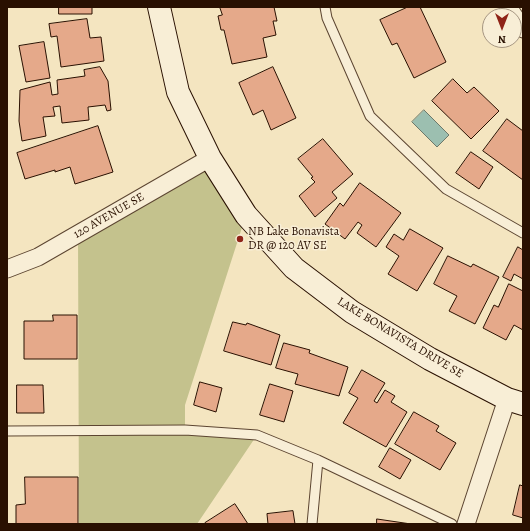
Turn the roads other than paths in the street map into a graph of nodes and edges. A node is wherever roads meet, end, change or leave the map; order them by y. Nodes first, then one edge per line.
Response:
1 (158, 7) edge
2 (325, 7) edge
3 (210, 158) junction
4 (523, 233) edge
5 (7, 269) edge
6 (515, 401) edge
7 (7, 431) edge
8 (318, 460) junction
9 (312, 524) edge
10 (452, 524) edge
11 (466, 524) edge

1 - 3 street, LAKE BONAVISTA DRIVE SE
2 - 4 lane
3 - 5 street, 120 AVENUE SE
3 - 6 street, LAKE BONAVISTA DRIVE SE
6 - 11 street
7 - 8 lane
8 - 9 lane
8 - 10 lane

